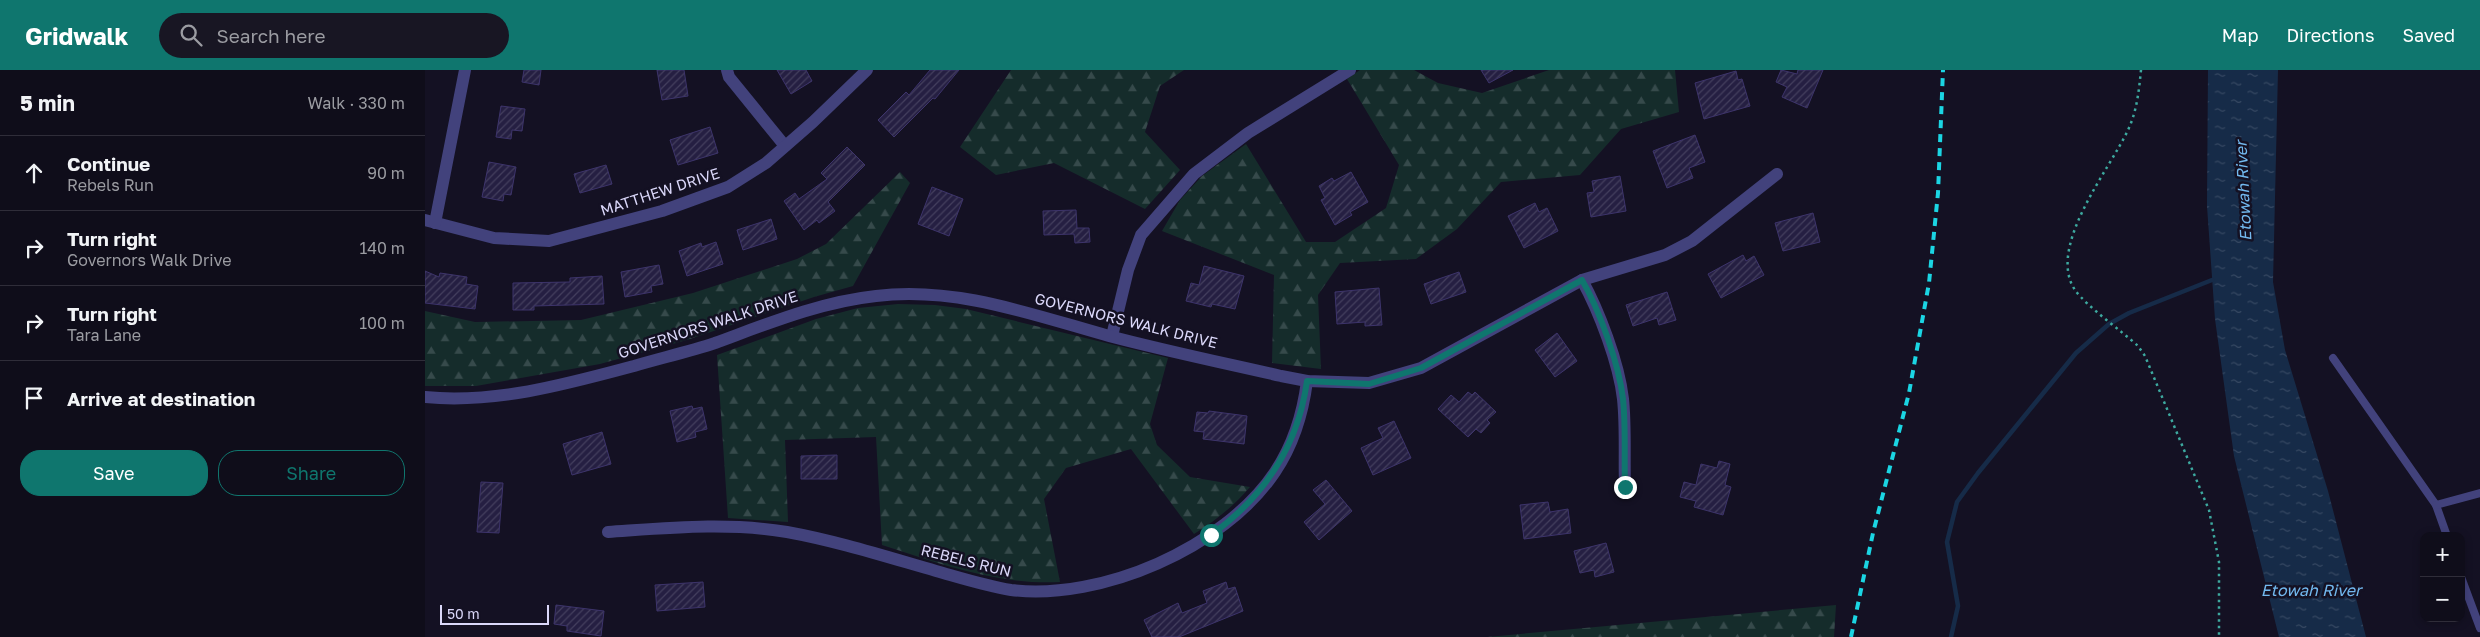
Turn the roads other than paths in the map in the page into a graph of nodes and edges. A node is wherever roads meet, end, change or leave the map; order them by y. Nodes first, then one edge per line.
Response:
1 (465, 70) edge
2 (727, 70) edge
3 (867, 70) edge
4 (1350, 70) edge
5 (785, 146) junction
6 (1777, 174) dead end
7 (430, 222) edge
8 (1582, 280) junction
9 (1112, 336) junction
10 (2333, 358) dead end
11 (1307, 381) junction
12 (425, 397) edge
13 (1625, 487) dead end
14 (2480, 493) edge
15 (2436, 505) junction
16 (608, 532) dead end
17 (2446, 532) edge
18 (2465, 588) edge
19 (2480, 628) edge

1 - 7 street
2 - 5 street
3 - 5 street, MATTHEW DRIVE
4 - 9 street
5 - 7 street, MATTHEW DRIVE
6 - 8 street, GOVERNORS WALK DRIVE
8 - 11 street, GOVERNORS WALK DRIVE
8 - 13 street
9 - 11 street, GOVERNORS WALK DRIVE
9 - 12 street, GOVERNORS WALK DRIVE
10 - 15 lane
11 - 16 street, REBELS RUN
14 - 15 lane
15 - 17 lane
18 - 19 lane

